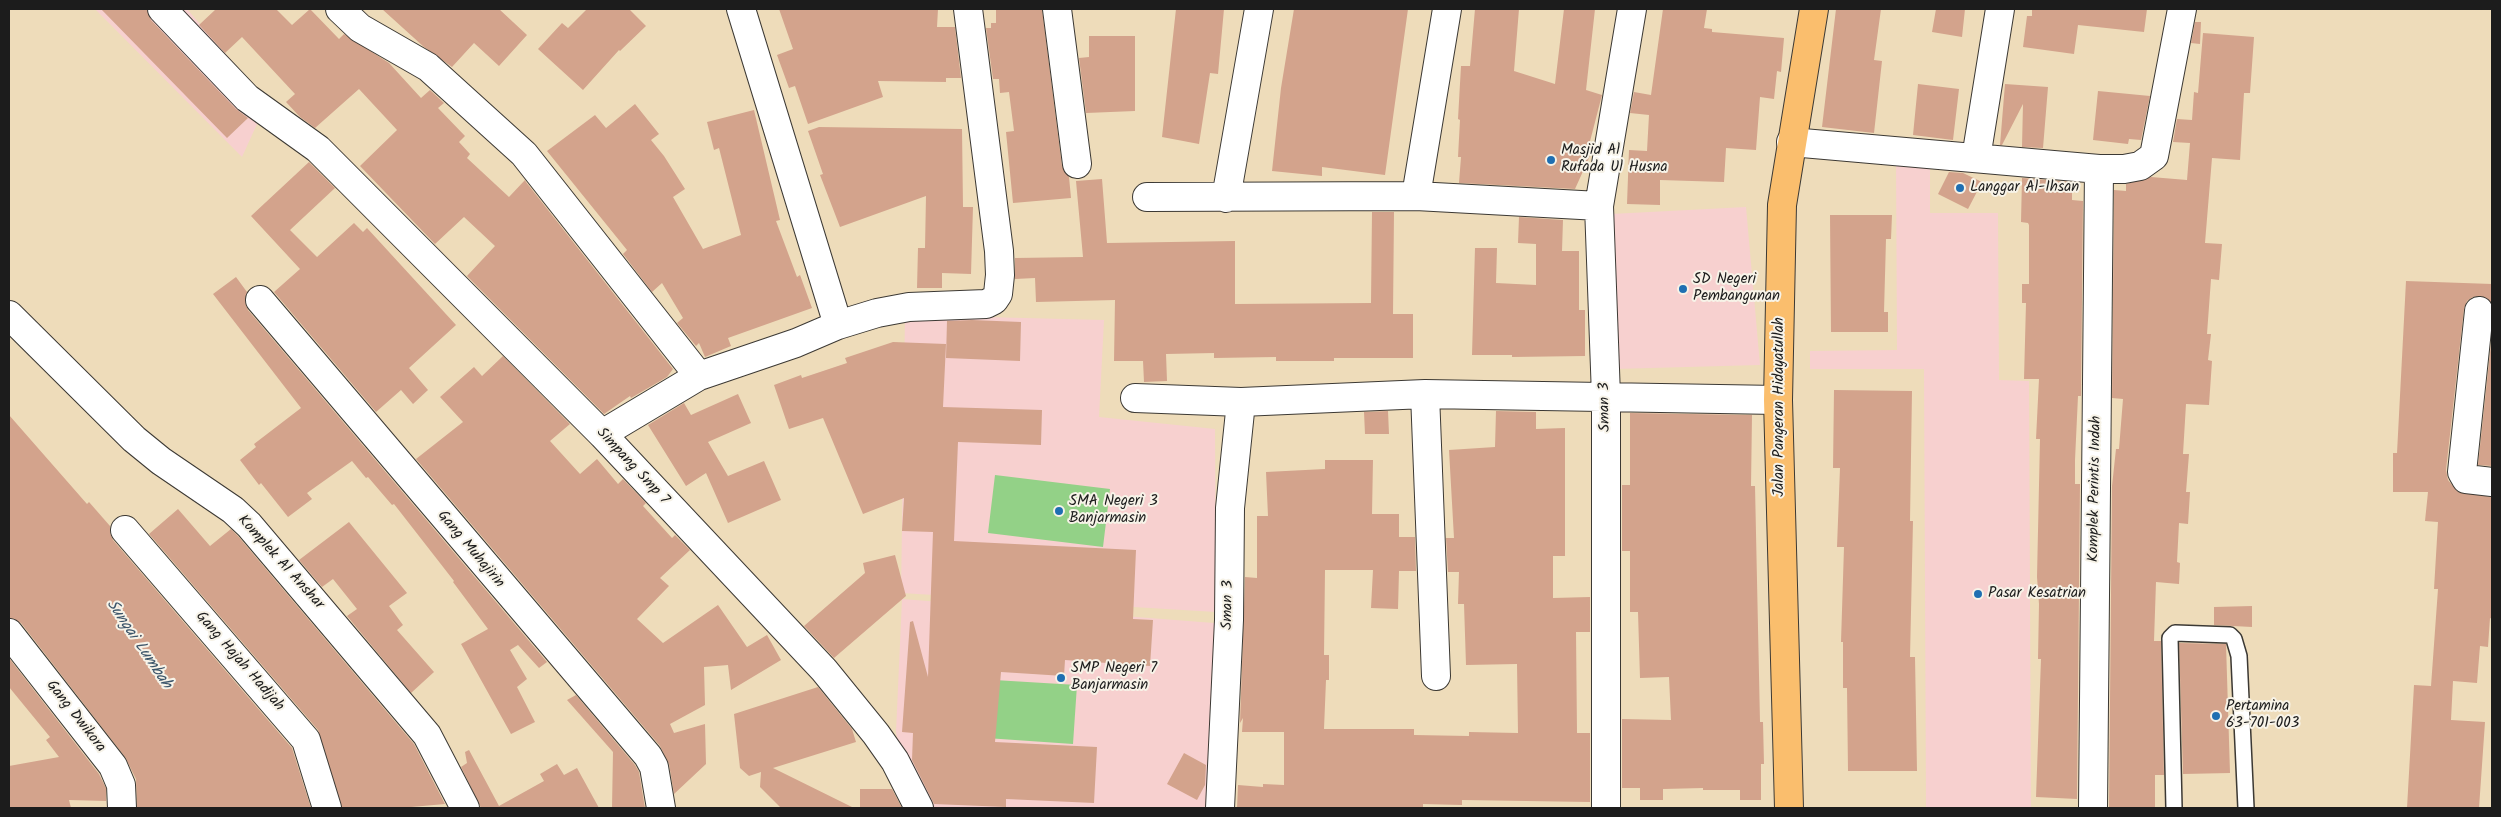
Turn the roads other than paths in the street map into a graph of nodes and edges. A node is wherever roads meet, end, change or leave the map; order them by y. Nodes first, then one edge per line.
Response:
1 (162, 9) edge
2 (340, 9) edge
3 (741, 9) edge
4 (968, 9) edge
5 (1057, 9) edge
6 (1259, 9) edge
7 (1447, 9) edge
8 (1632, 9) edge
9 (1814, 9) edge
10 (2000, 9) edge
11 (2182, 9) edge
12 (1791, 142) junction
13 (1976, 158) junction
14 (1077, 164) dead end
15 (2099, 169) junction
16 (1147, 196) dead end
17 (1416, 196) junction
18 (1226, 198) junction
19 (1599, 206) junction
20 (260, 300) dead end
21 (2479, 311) dead end
22 (9, 315) edge
23 (838, 325) junction
24 (699, 376) junction
25 (1425, 394) junction
26 (1606, 396) junction
27 (1135, 398) dead end
28 (1778, 400) junction
29 (1241, 402) junction
30 (602, 434) junction
31 (2492, 482) edge
32 (125, 530) dead end
33 (9, 633) edge
34 (1436, 676) dead end
35 (122, 808) edge
36 (327, 808) edge
37 (465, 808) edge
38 (662, 808) edge
39 (918, 808) edge
40 (1220, 808) edge
41 (1606, 808) edge
42 (1789, 808) edge
43 (2094, 808) edge
44 (2174, 808) edge
45 (2246, 808) edge

1 - 30 street, Simpang Smp 7
2 - 24 street
3 - 23 street
4 - 23 street
5 - 14 street
6 - 18 street
7 - 17 street
8 - 19 street, Sman 3
9 - 12 main road, Jalan Pangeran Hidayatullah
10 - 13 street
11 - 15 street
12 - 13 street
12 - 28 main road, Jalan Pangeran Hidayatullah
13 - 15 street
15 - 43 street, Komplek Perintis Indah
16 - 18 street
17 - 18 street
17 - 19 street
19 - 26 street, Sman 3
20 - 38 street, Gang Muhajirin
21 - 31 street
22 - 37 street, Komplek Al Anshar
23 - 24 street
24 - 30 street
25 - 26 street
25 - 29 street
25 - 34 street
26 - 28 street
26 - 41 street, Sman 3
27 - 29 street
28 - 42 main road, Jalan Pangeran Hidayatullah
29 - 40 street, Sman 3
30 - 39 street, Simpang Smp 7
32 - 36 street, Gang Hajah Hadijah
33 - 35 street, Gang Dwikora
44 - 45 lane

